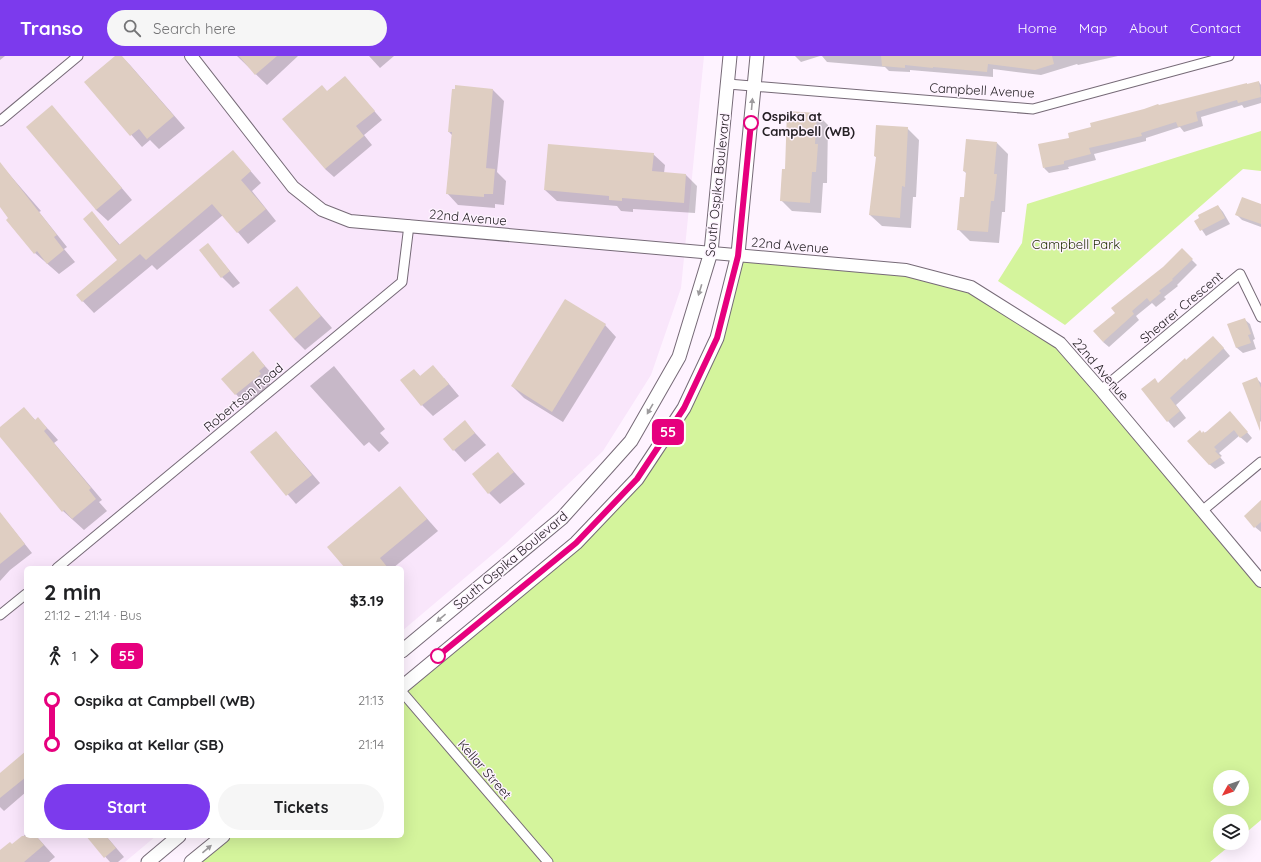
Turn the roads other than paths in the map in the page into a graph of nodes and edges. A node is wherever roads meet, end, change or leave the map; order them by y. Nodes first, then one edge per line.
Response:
1 (78, 56) edge
2 (191, 56) edge
3 (730, 56) edge
4 (757, 56) edge
5 (1229, 56) edge
6 (728, 84) junction
7 (754, 85) junction
8 (0, 121) edge
9 (409, 226) junction
10 (711, 252) junction
11 (738, 254) junction
12 (1261, 317) edge
13 (1101, 390) junction
14 (1261, 462) edge
15 (1202, 511) junction
16 (59, 566) edge
17 (1261, 581) edge
18 (24, 596) edge
19 (0, 615) edge
20 (404, 649) edge
21 (404, 685) edge
22 (404, 694) edge
23 (177, 838) edge
24 (221, 838) edge
25 (148, 862) edge
26 (191, 862) edge
27 (548, 862) edge

1 - 8 street
2 - 9 street, 22nd Avenue
3 - 6 main road, South Ospika Boulevard
4 - 7 main road, South Ospika Boulevard
5 - 7 street, Campbell Avenue
6 - 7 street, Campbell Avenue
6 - 10 main road, South Ospika Boulevard
11 -> 7 main road, South Ospika Boulevard
9 - 10 street, 22nd Avenue
9 - 16 street, Robertson Road
10 - 11 street, 22nd Avenue
10 -> 20 main road, South Ospika Boulevard
11 - 13 street, 22nd Avenue
11 - 21 main road, South Ospika Boulevard
12 - 13 street, Shearer Crescent
13 - 15 street, 22nd Avenue
14 - 15 street
15 - 17 street, 22nd Avenue
18 - 19 street
22 - 27 street, Kellar Street
23 - 25 main road
26 -> 24 main road

